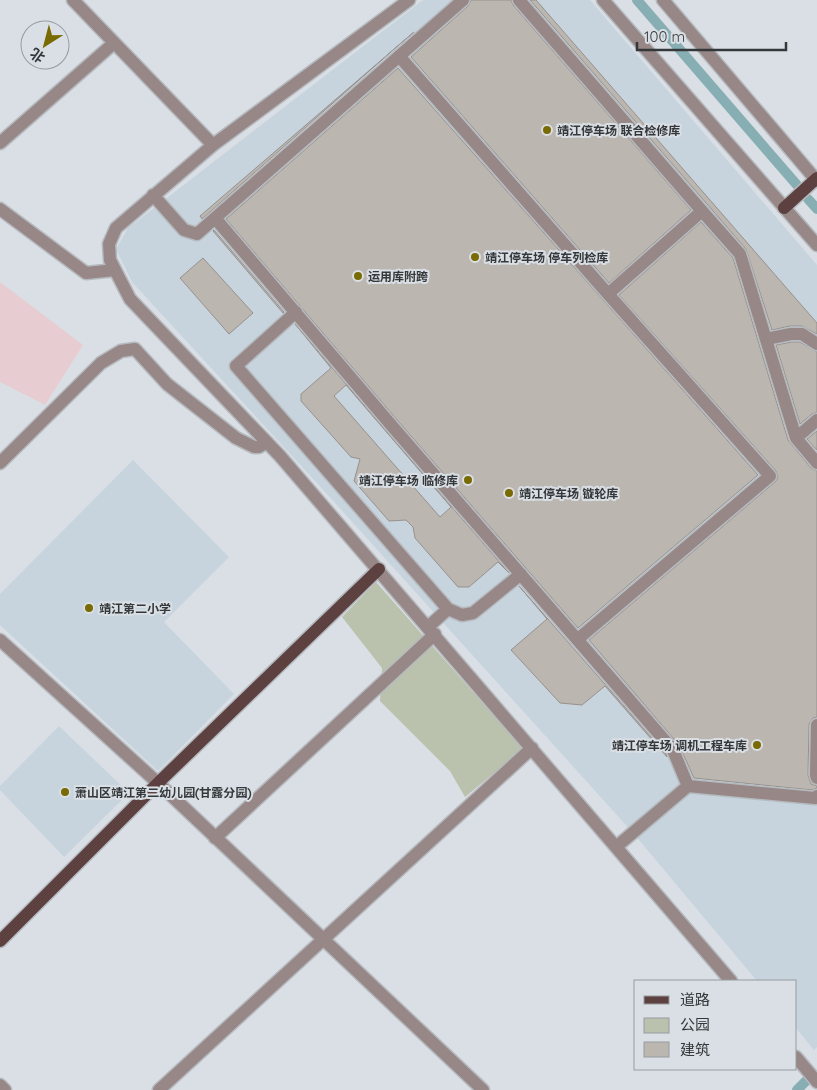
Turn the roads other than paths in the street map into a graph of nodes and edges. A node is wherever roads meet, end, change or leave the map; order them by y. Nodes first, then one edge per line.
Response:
1 (73, 0) edge
2 (409, 0) edge
3 (463, 0) edge
4 (520, 0) edge
5 (603, 0) edge
6 (663, 0) edge
7 (114, 43) junction
8 (399, 56) junction
9 (0, 143) edge
10 (214, 145) junction
11 (817, 179) edge
12 (153, 195) junction
13 (784, 208) junction
14 (0, 209) edge
15 (702, 211) junction
16 (215, 218) junction
17 (817, 246) edge
18 (115, 270) junction
19 (608, 294) junction
20 (296, 312) junction
21 (766, 340) junction
22 (817, 344) edge
23 (817, 420) edge
24 (796, 438) junction
25 (268, 442) junction
26 (0, 463) edge
27 (817, 463) edge
28 (379, 569) junction
29 (521, 574) junction
30 (448, 610) junction
31 (431, 631) junction
32 (578, 639) junction
33 (0, 640) edge
34 (817, 725) edge
35 (532, 748) junction
36 (817, 778) edge
37 (158, 783) junction
38 (688, 786) junction
39 (817, 796) edge
40 (215, 838) junction
41 (616, 847) junction
42 (322, 939) junction
43 (0, 941) edge
44 (730, 980) edge
45 (797, 1058) edge
46 (817, 1082) edge
47 (0, 1085) edge
48 (5, 1090) edge
49 (158, 1090) edge
50 (483, 1090) edge

1 - 7 street
2 - 10 street
3 - 8 street
4 - 15 street
5 - 13 street
6 - 11 street
7 - 9 street
7 - 10 street
8 - 16 street
8 - 19 street
10 - 12 street
11 - 13 main road
12 - 16 street
12 - 18 street
13 - 17 street
14 - 18 street
15 - 19 street
15 - 21 street
16 - 20 street
18 - 25 street
19 - 32 street
20 - 29 street
20 - 30 street
21 - 22 street
21 - 24 street
23 - 24 street
24 - 27 street
25 - 26 street
25 - 28 street
28 - 31 street
28 - 37 main road
29 - 30 street
29 - 32 street
30 - 31 street
31 - 35 street
31 - 40 street
32 - 38 street
33 - 37 street
34 - 36 street
35 - 41 street
35 - 42 street
37 - 40 street
37 - 43 main road
38 - 39 street
38 - 41 street
40 - 42 street
41 - 44 street
42 - 49 street
42 - 50 street
45 - 46 street
47 - 48 street

